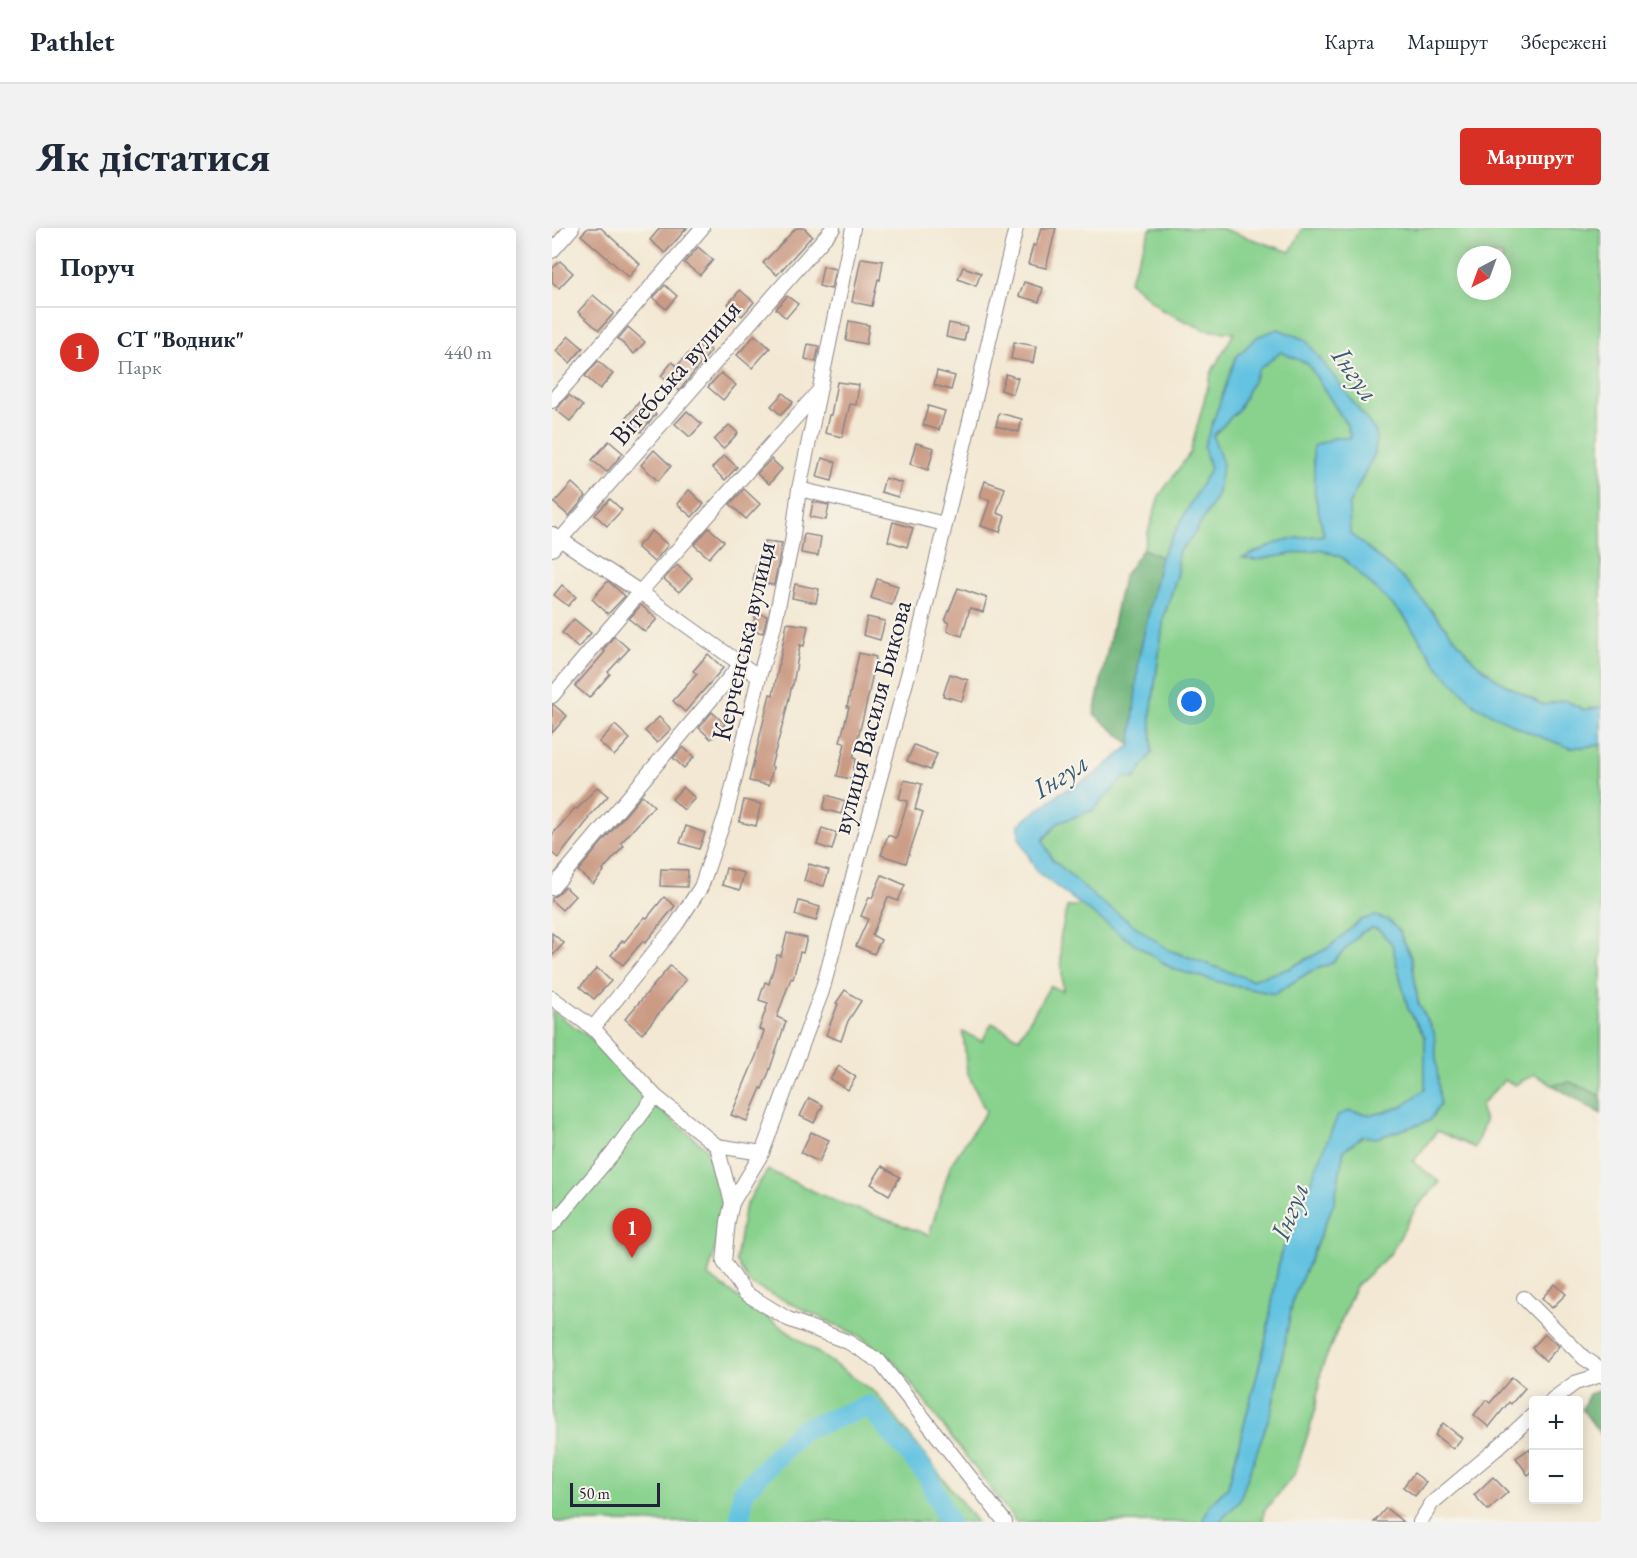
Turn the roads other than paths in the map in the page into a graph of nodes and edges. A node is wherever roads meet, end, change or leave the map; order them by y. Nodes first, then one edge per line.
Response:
1 (572, 228) edge
2 (702, 228) edge
3 (833, 228) edge
4 (853, 228) edge
5 (1016, 228) edge
6 (552, 251) edge
7 (820, 391) junction
8 (552, 401) edge
9 (799, 489) junction
10 (945, 524) junction
11 (555, 540) edge
12 (640, 592) junction
13 (741, 664) junction
14 (759, 677) junction
15 (552, 696) edge
16 (552, 888) edge
17 (552, 998) edge
18 (593, 1028) junction
19 (655, 1096) junction
20 (717, 1146) junction
21 (762, 1153) junction
22 (732, 1203) junction
23 (552, 1225) edge
24 (1524, 1298) dead end
25 (1601, 1369) edge
26 (1601, 1375) edge
27 (1558, 1396) edge
28 (1529, 1419) edge
29 (1005, 1522) edge
30 (1420, 1522) edge

1 - 6 street
2 - 8 street
3 - 11 street, Вітебська вулиця
4 - 7 street, Керченська вулиця
5 - 10 street, вулиця Василя Бикова
7 - 9 street, Керченська вулиця
7 - 12 street
9 - 10 street
9 - 14 street, Керченська вулиця
10 - 21 street, вулиця Василя Бикова
11 - 12 street
12 - 13 street
12 - 15 street
13 - 14 street
13 - 16 street
14 - 18 street, Керченська вулиця
17 - 18 street
18 - 19 street
19 - 20 street
19 - 23 street
20 - 21 street
20 - 22 street
21 - 22 street, вулиця Василя Бикова
22 - 29 street
24 - 25 street
26 - 27 street
28 - 30 street

